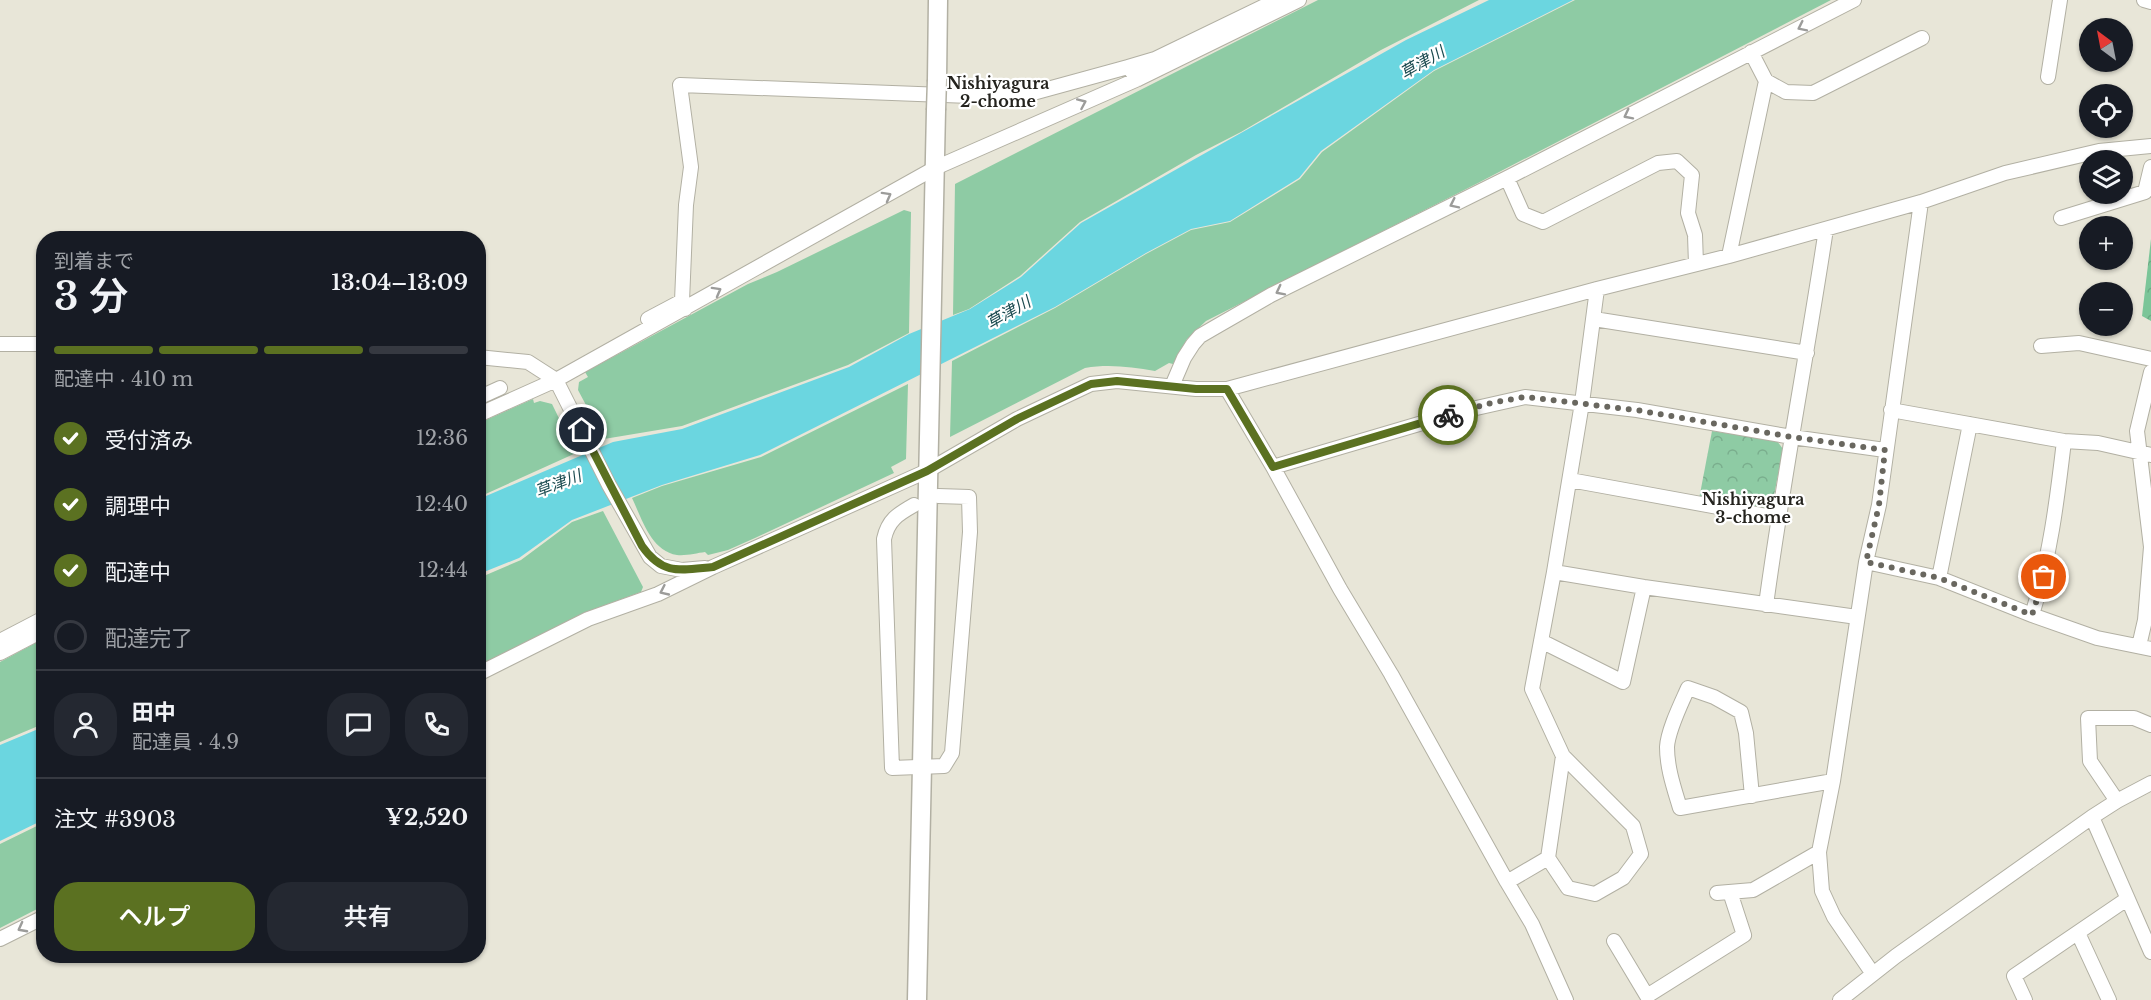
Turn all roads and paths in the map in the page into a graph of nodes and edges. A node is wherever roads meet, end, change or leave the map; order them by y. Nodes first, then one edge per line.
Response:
1 (938, 0) edge
2 (1277, 0) edge
3 (1299, 0) edge
4 (1854, 0) edge
5 (2060, 0) edge
6 (2144, 0) edge
7 (2151, 2) edge
8 (1922, 38) dead end
9 (1751, 52) junction
10 (1128, 67) junction
11 (2048, 77) dead end
12 (1138, 79) junction
13 (1766, 81) junction
14 (2151, 146) edge
15 (2151, 167) edge
16 (935, 168) junction
17 (1507, 178) junction
18 (1921, 202) junction
19 (2061, 218) dead end
20 (1826, 229) junction
21 (1729, 256) junction
22 (1696, 264) junction
23 (1597, 289) junction
24 (683, 305) junction
25 (1594, 319) junction
26 (0, 344) edge
27 (36, 344) edge
28 (2041, 346) dead end
29 (1807, 353) junction
30 (486, 358) edge
31 (2151, 359) edge
32 (2151, 372) edge
33 (556, 380) junction
34 (1172, 386) junction
35 (500, 388) dead end
36 (1227, 389) junction
37 (486, 394) edge
38 (486, 403) edge
39 (1582, 403) junction
40 (1891, 410) junction
41 (486, 411) edge
42 (1970, 424) junction
43 (1792, 437) junction
44 (2064, 441) junction
45 (1885, 450) junction
46 (2146, 455) edge
47 (1273, 467) junction
48 (927, 471) junction
49 (1570, 480) junction
50 (938, 496) dead end
51 (914, 505) dead end
52 (1778, 518) junction
53 (1866, 562) junction
54 (713, 567) junction
55 (1554, 572) junction
56 (1939, 578) junction
57 (1644, 587) junction
58 (1766, 605) junction
59 (2032, 615) junction
60 (1857, 617) junction
61 (36, 622) edge
62 (36, 634) edge
63 (0, 641) edge
64 (1541, 641) junction
65 (2145, 647) edge
66 (0, 654) edge
67 (486, 670) edge
68 (2151, 725) edge
69 (1563, 756) junction
70 (921, 768) junction
71 (1833, 781) junction
72 (2151, 783) edge
73 (1752, 796) junction
74 (2117, 801) junction
75 (2091, 817) junction
76 (1819, 852) junction
77 (1548, 858) junction
78 (1507, 882) junction
79 (2127, 899) junction
80 (36, 921) edge
81 (2078, 933) junction
82 (0, 939) edge
83 (1614, 941) dead end
84 (2151, 952) edge
85 (1873, 974) junction
86 (917, 1000) edge
87 (1566, 1000) edge
88 (1840, 1000) edge
89 (2025, 1000) edge
90 (2109, 1000) edge

1 - 16 street, bridge
2 - 10 street
3 - 12 street
4 -> 9 street
5 - 11 street
6 - 7 street
8 - 13 street
9 - 13 street
9 -> 17 street
10 - 12 street
10 - 24 street
16 -> 12 street
13 - 21 street
14 - 18 street
15 - 19 street
24 -> 16 street
16 - 48 street
17 - 22 street
17 -> 34 street
18 - 20 street
18 - 40 street
20 - 21 street
20 - 29 street
21 - 22 street
22 - 23 street
23 - 25 street
23 - 36 street
24 - 33 street
25 - 29 street
25 - 39 street
26 - 27 street
28 - 31 street
29 - 43 street
30 - 33 street
32 - 46 street
33 - 38 street
33 - 41 street
33 - 54 street
34 - 36 street
34 - 48 street
35 - 37 street
36 - 47 street
39 - 43 street
39 - 47 street
39 - 49 street
40 - 42 street
40 - 45 street
42 - 44 street
42 - 56 street
43 - 45 street
43 - 52 street
44 - 46 street
44 - 59 street
45 - 53 street
46 - 65 street
47 - 78 street
48 - 54 street
48 - 70 street
49 - 52 street
49 - 55 street
50 - 70 street
51 - 70 street
52 - 58 street
53 - 56 street
53 - 60 street
54 -> 67 street
55 - 57 street
55 - 64 street
56 - 59 street
57 - 58 street
57 - 64 street
58 - 60 street
59 - 65 street
60 - 71 street
61 - 63 street
62 - 66 street
64 - 69 street
68 - 74 street
69 - 77 street
69 - 77 street
70 - 86 street
71 - 73 street
71 - 76 street
72 - 74 street
73 - 73 street
74 - 75 street
75 - 79 street
75 - 85 street
76 - 83 street
76 - 85 street
77 - 78 street
78 - 87 street
79 - 81 street
79 - 84 street
80 -> 82 street
81 - 89 street
81 - 90 street
85 - 88 street

